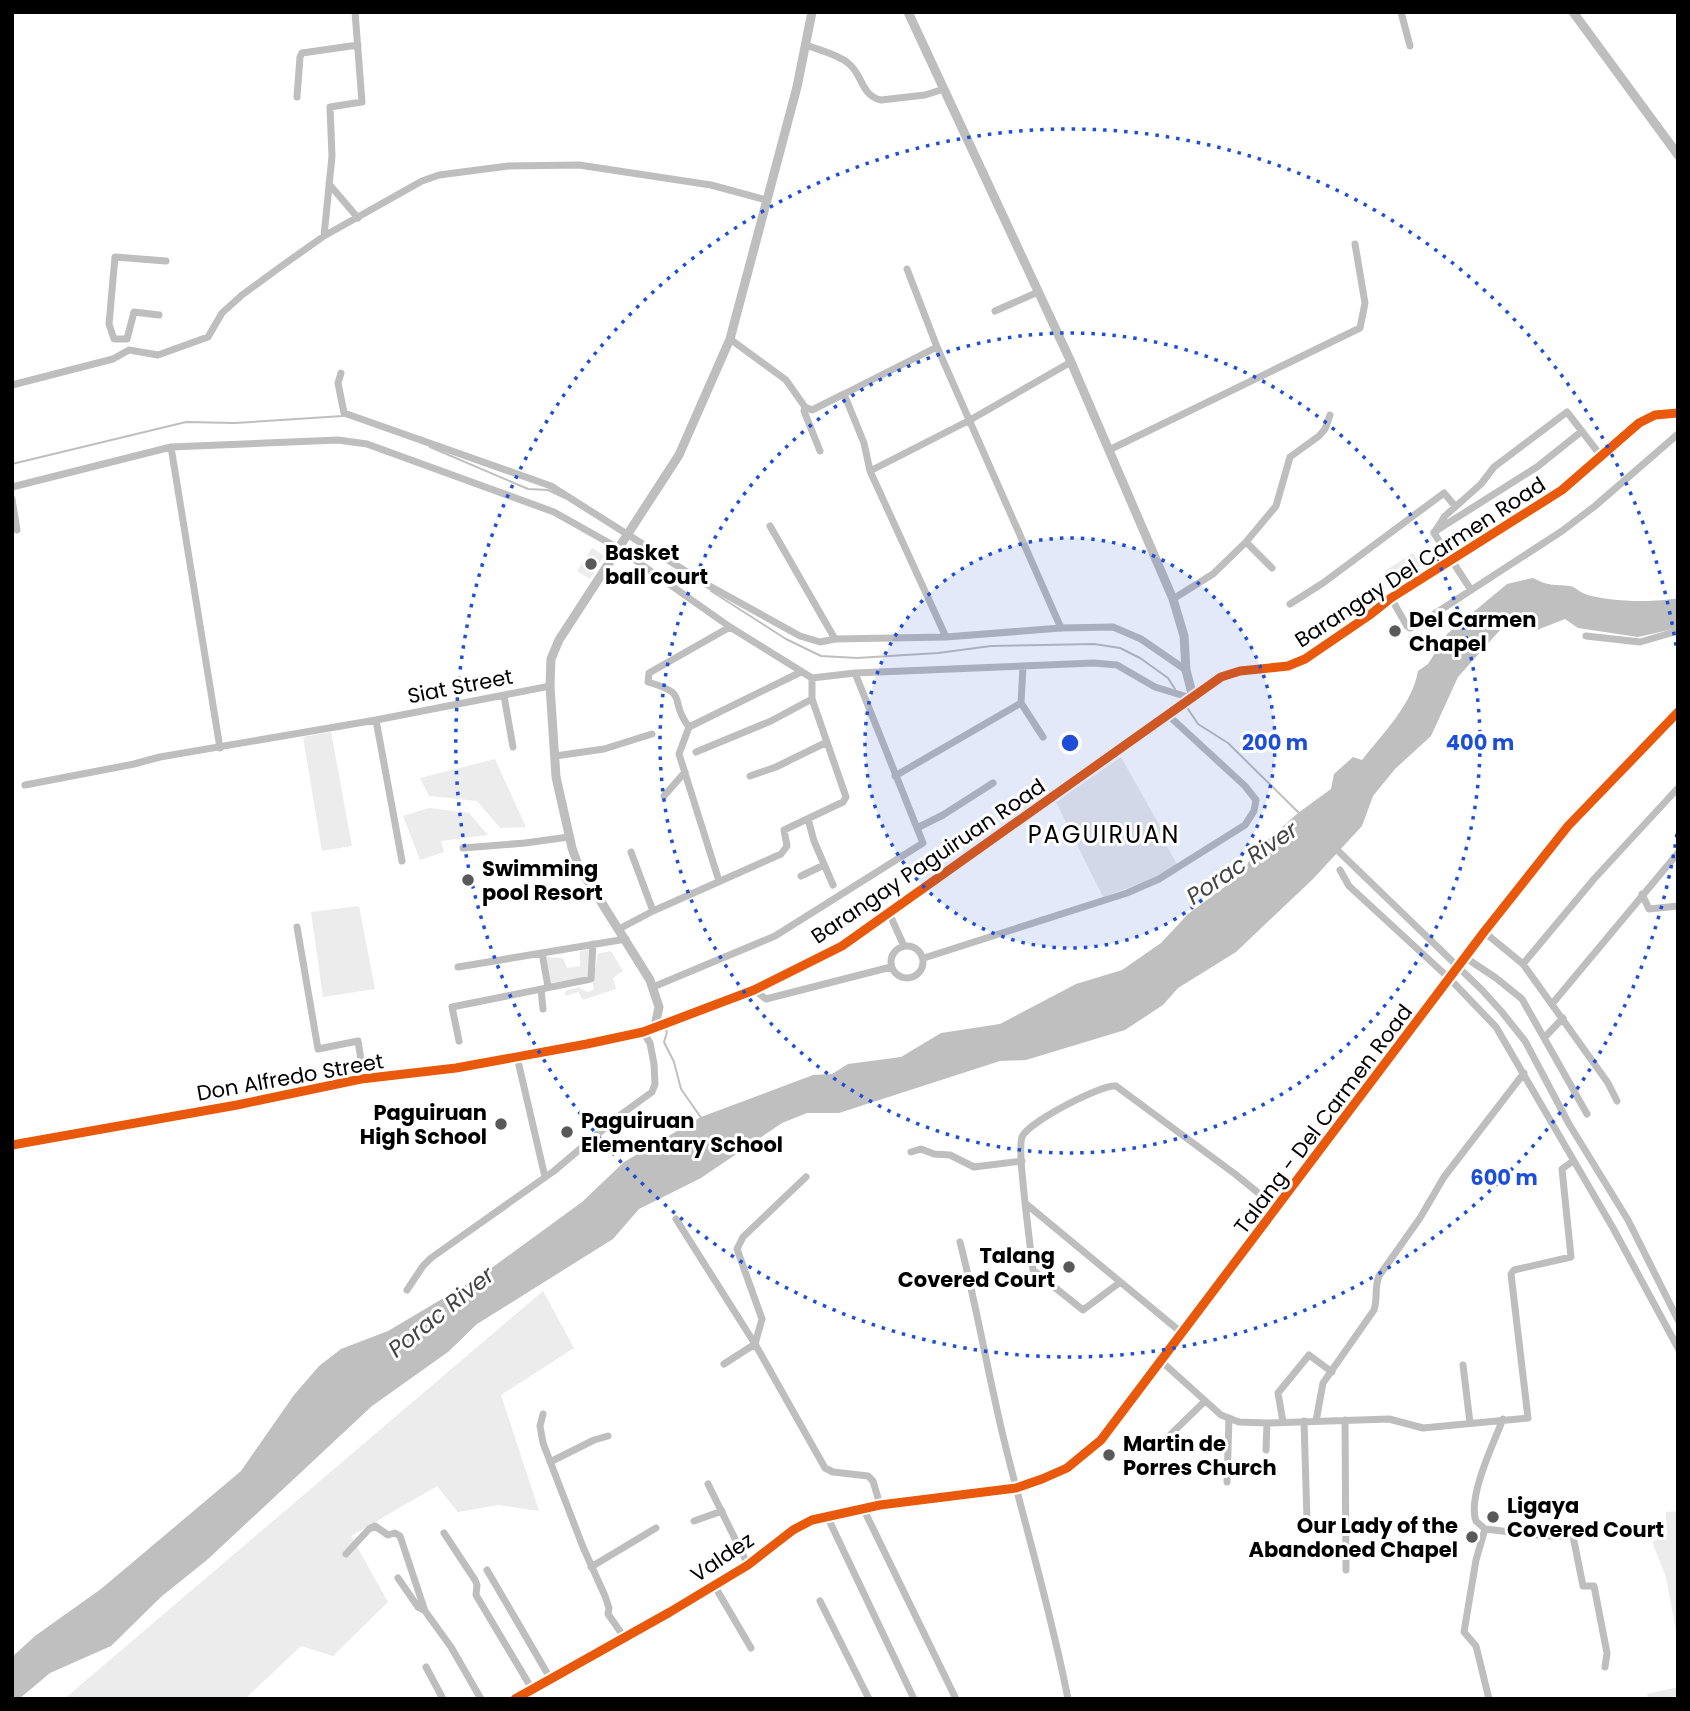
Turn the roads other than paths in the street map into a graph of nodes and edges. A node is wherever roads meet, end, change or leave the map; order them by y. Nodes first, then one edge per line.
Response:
1 (355, 12) edge
2 (812, 12) edge
3 (908, 12) edge
4 (1401, 12) edge
5 (1573, 12) edge
6 (358, 45) junction
7 (806, 45) junction
8 (1410, 46) dead end
9 (944, 89) junction
10 (297, 97) dead end
11 (1678, 155) edge
12 (329, 184) junction
13 (766, 200) junction
14 (358, 218) junction
15 (324, 236) junction
16 (1355, 244) dead end
17 (166, 261) dead end
18 (907, 269) dead end
19 (1038, 292) junction
20 (995, 312) dead end
21 (159, 315) dead end
22 (730, 339) junction
23 (937, 347) junction
24 (1071, 362) junction
25 (341, 373) dead end
26 (12, 385) edge
27 (844, 394) junction
28 (805, 407) junction
29 (1678, 413) edge
30 (1330, 415) dead end
31 (970, 419) junction
32 (1582, 431) junction
33 (1678, 434) edge
34 (171, 447) junction
35 (1109, 450) junction
36 (820, 451) dead end
37 (1601, 456) junction
38 (870, 471) junction
39 (12, 486) edge
40 (12, 499) edge
41 (1455, 506) junction
42 (770, 526) dead end
43 (17, 530) dead end
44 (629, 533) junction
45 (1434, 533) junction
46 (1246, 542) junction
47 (619, 547) junction
48 (1451, 560) junction
49 (1272, 568) dead end
50 (1471, 590) junction
51 (1391, 598) junction
52 (1173, 599) junction
53 (1290, 604) dead end
54 (730, 627) junction
55 (1061, 628) junction
56 (1678, 631) edge
57 (1586, 636) dead end
58 (946, 637) junction
59 (835, 639) junction
60 (1023, 666) junction
61 (1186, 670) junction
62 (801, 672) junction
63 (855, 673) junction
64 (812, 678) junction
65 (550, 687) junction
66 (504, 696) junction
67 (1189, 698) junction
68 (812, 699) junction
69 (1021, 703) junction
70 (1168, 715) junction
71 (1676, 719) edge
72 (376, 720) junction
73 (689, 727) junction
74 (652, 734) dead end
75 (1042, 737) dead end
76 (827, 742) junction
77 (513, 747) dead end
78 (220, 748) junction
79 (696, 752) dead end
80 (555, 755) junction
81 (685, 772) junction
82 (750, 776) dead end
83 (895, 776) junction
84 (993, 783) dead end
85 (26, 785) dead end
86 (1677, 789) edge
87 (664, 796) dead end
88 (808, 819) junction
89 (917, 828) junction
90 (569, 836) junction
91 (463, 848) dead end
92 (631, 852) dead end
93 (1678, 853) edge
94 (401, 861) dead end
95 (824, 865) junction
96 (1340, 870) dead end
97 (802, 877) dead end
98 (719, 881) junction
99 (833, 885) dead end
100 (1642, 894) junction
101 (1678, 906) edge
102 (653, 911) junction
103 (889, 913) junction
104 (297, 927) dead end
105 (619, 929) junction
106 (1484, 932) junction
107 (626, 939) junction
108 (593, 944) junction
109 (904, 946) junction
110 (542, 953) junction
111 (923, 958) junction
112 (1463, 961) junction
113 (1523, 964) junction
114 (458, 967) dead end
115 (891, 967) junction
116 (1451, 977) junction
117 (653, 987) junction
118 (544, 988) junction
119 (754, 990) junction
120 (1552, 1004) junction
121 (543, 1009) dead end
122 (1563, 1018) junction
123 (655, 1026) junction
124 (643, 1032) junction
125 (1545, 1037) junction
126 (459, 1041) dead end
127 (517, 1057) junction
128 (1524, 1073) junction
129 (361, 1079) junction
130 (1617, 1101) dead end
131 (1587, 1114) dead end
132 (12, 1145) edge
133 (911, 1152) dead end
134 (1022, 1161) junction
135 (1573, 1161) junction
136 (545, 1177) junction
137 (806, 1177) dead end
138 (1025, 1203) junction
139 (1277, 1208) junction
140 (676, 1219) dead end
141 (960, 1242) dead end
142 (1119, 1283) junction
143 (407, 1290) dead end
144 (1182, 1333) junction
145 (755, 1344) junction
146 (1678, 1348) edge
147 (1161, 1361) junction
148 (724, 1364) dead end
149 (1463, 1365) dead end
150 (1332, 1372) junction
151 (1205, 1401) junction
152 (543, 1414) dead end
153 (1229, 1418) junction
154 (1503, 1419) junction
155 (1316, 1420) junction
156 (1345, 1420) junction
157 (1304, 1421) junction
158 (1283, 1422) junction
159 (1267, 1423) junction
160 (1470, 1423) junction
161 (608, 1436) dead end
162 (1169, 1436) dead end
163 (1266, 1450) dead end
164 (550, 1462) junction
165 (1227, 1482) dead end
166 (708, 1484) dead end
167 (1016, 1488) junction
168 (966, 1495) joint
169 (880, 1505) junction
170 (863, 1508) junction
171 (722, 1511) junction
172 (827, 1516) junction
173 (1307, 1520) dead end
174 (694, 1521) dead end
175 (656, 1528) dead end
176 (1485, 1529) junction
177 (444, 1534) dead end
178 (346, 1554) dead end
179 (748, 1564) junction
180 (591, 1567) junction
181 (487, 1570) dead end
182 (1346, 1570) dead end
183 (398, 1578) dead end
184 (715, 1585) junction
185 (820, 1601) dead end
186 (425, 1611) junction
187 (624, 1637) junction
188 (751, 1648) dead end
189 (426, 1667) dead end
190 (1605, 1667) dead end
191 (550, 1678) junction
192 (532, 1689) junction
193 (443, 1699) edge
194 (481, 1699) edge
195 (515, 1699) edge
196 (869, 1699) edge
197 (914, 1699) edge
198 (956, 1699) edge
199 (1068, 1699) edge
200 (1489, 1699) edge

1 - 6 street
2 - 7 street
3 - 9 street
4 - 8 street
5 - 11 street
6 - 10 street
6 - 12 street
7 - 9 street
7 - 13 street
9 - 19 street
12 - 14 street
12 - 15 street
13 - 14 street
13 - 22 street
14 - 15 street
15 - 26 street
16 - 35 street
17 - 21 street
18 - 23 street
19 - 20 street
19 - 24 street
22 - 28 street
22 - 44 street
23 - 27 street
23 - 31 street
24 - 31 street
24 - 35 street
25 - 44 street
27 - 28 street
27 - 38 street
28 - 36 street
29 - 37 street, Barangay Del Carmen Road
30 - 46 street
31 - 38 street
31 - 55 street
32 - 37 street
32 - 41 street
32 - 45 street
33 - 50 street
34 - 39 street
34 - 47 street
34 - 78 street
35 - 52 street
37 - 48 street, Barangay Del Carmen Road
38 - 58 street
40 - 43 street
41 - 45 street
41 - 53 street
42 - 59 street
44 - 47 street
44 - 59 street
45 - 48 street
46 - 49 street
46 - 52 street
47 - 54 street
47 - 65 street
48 - 50 street
48 - 51 street, Barangay Del Carmen Road
50 - 51 street
51 - 67 street, Barangay Del Carmen Road
52 - 61 street
54 - 62 street
54 - 73 street
55 - 58 street
55 - 61 street
56 - 57 street
58 - 59 street
60 - 63 street
60 - 67 street
60 - 69 street
61 - 67 street
62 - 64 street
62 - 73 street
63 - 64 street
63 - 83 street
64 - 68 street
65 - 66 street, Siat Street
65 - 80 street
66 - 72 street, Siat Street
66 - 77 street
67 - 70 street, Barangay Del Carmen Road
68 - 76 street
68 - 79 street
69 - 75 street
69 - 83 street
70 - 103 street, Barangay Paguiruan Road
70 - 111 street
71 - 106 street, Talang - Del Carmen Road
72 - 78 street, Siat Street
72 - 94 street
73 - 81 street
74 - 80 street
76 - 82 street
76 - 88 street
78 - 85 street, Siat Street
80 - 90 street
81 - 87 street
81 - 98 street
83 - 89 street
84 - 89 street
86 - 113 street
88 - 95 street
88 - 98 street
89 - 117 street
90 - 91 street
90 - 105 street
92 - 102 street
93 - 100 street
95 - 97 street
95 - 99 street
96 - 116 street
98 - 102 street
100 - 101 street
100 - 120 street
102 - 105 street
103 - 109 street
103 - 119 street, Barangay Paguiruan Road
104 - 129 street
105 - 107 street
106 - 112 street, Talang - Del Carmen Road
106 - 113 street
107 - 108 street
107 - 117 street
108 - 110 street
108 - 118 street
109 - 111 street
109 - 115 street
110 - 114 street
110 - 118 street
111 - 115 street
112 - 116 street, Talang - Del Carmen Road
112 - 125 street
113 - 120 street
115 - 119 street
116 - 128 street
116 - 139 street, Talang - Del Carmen Road
117 - 123 street
118 - 121 street
118 - 126 street
119 - 123 street, Barangay Paguiruan Road
120 - 122 street
122 - 125 street
122 - 130 street
123 - 124 street, Don Alfredo Street
124 - 127 street, Don Alfredo Street
124 - 136 street
125 - 131 street
127 - 129 street, Don Alfredo Street
127 - 136 street
128 - 135 street
128 - 150 street
129 - 132 street, Don Alfredo Street
133 - 134 street
134 - 138 street
134 - 139 street
135 - 146 street
135 - 154 street
136 - 143 street
137 - 145 street
138 - 142 street
138 - 142 street
139 - 144 street, Talang - Del Carmen Road
140 - 145 street
141 - 167 street
142 - 144 street
144 - 147 street, Talang - Del Carmen Road
145 - 148 street
145 - 169 street
147 - 151 street
147 - 167 street, Talang - Del Carmen Road
149 - 160 street
150 - 155 street
150 - 158 street
151 - 153 street
151 - 162 street
152 - 164 street
153 - 159 street
153 - 165 street
154 - 160 street
154 - 176 street
155 - 156 street
155 - 157 street
156 - 160 street
156 - 182 street
157 - 158 street
157 - 173 street
158 - 159 street
159 - 163 street
161 - 164 street
164 - 180 street
166 - 171 street
167 - 168 street, Talang - Del Carmen Road
167 - 199 street
168 - 169 street, Valdez
169 - 170 street, Valdez
170 - 172 street, Valdez
170 - 198 street
171 - 174 street
171 - 179 street
172 - 179 street, Valdez
172 - 197 street
175 - 180 street
176 - 190 street
176 - 200 street
177 - 192 street
178 - 186 street
179 - 184 street, Valdez
180 - 187 street
181 - 191 street
183 - 186 street
184 - 187 street, Valdez
184 - 188 street
185 - 196 street
186 - 194 street
187 - 191 street, Valdez
189 - 193 street
191 - 192 street, Valdez
192 - 195 street, Valdez

